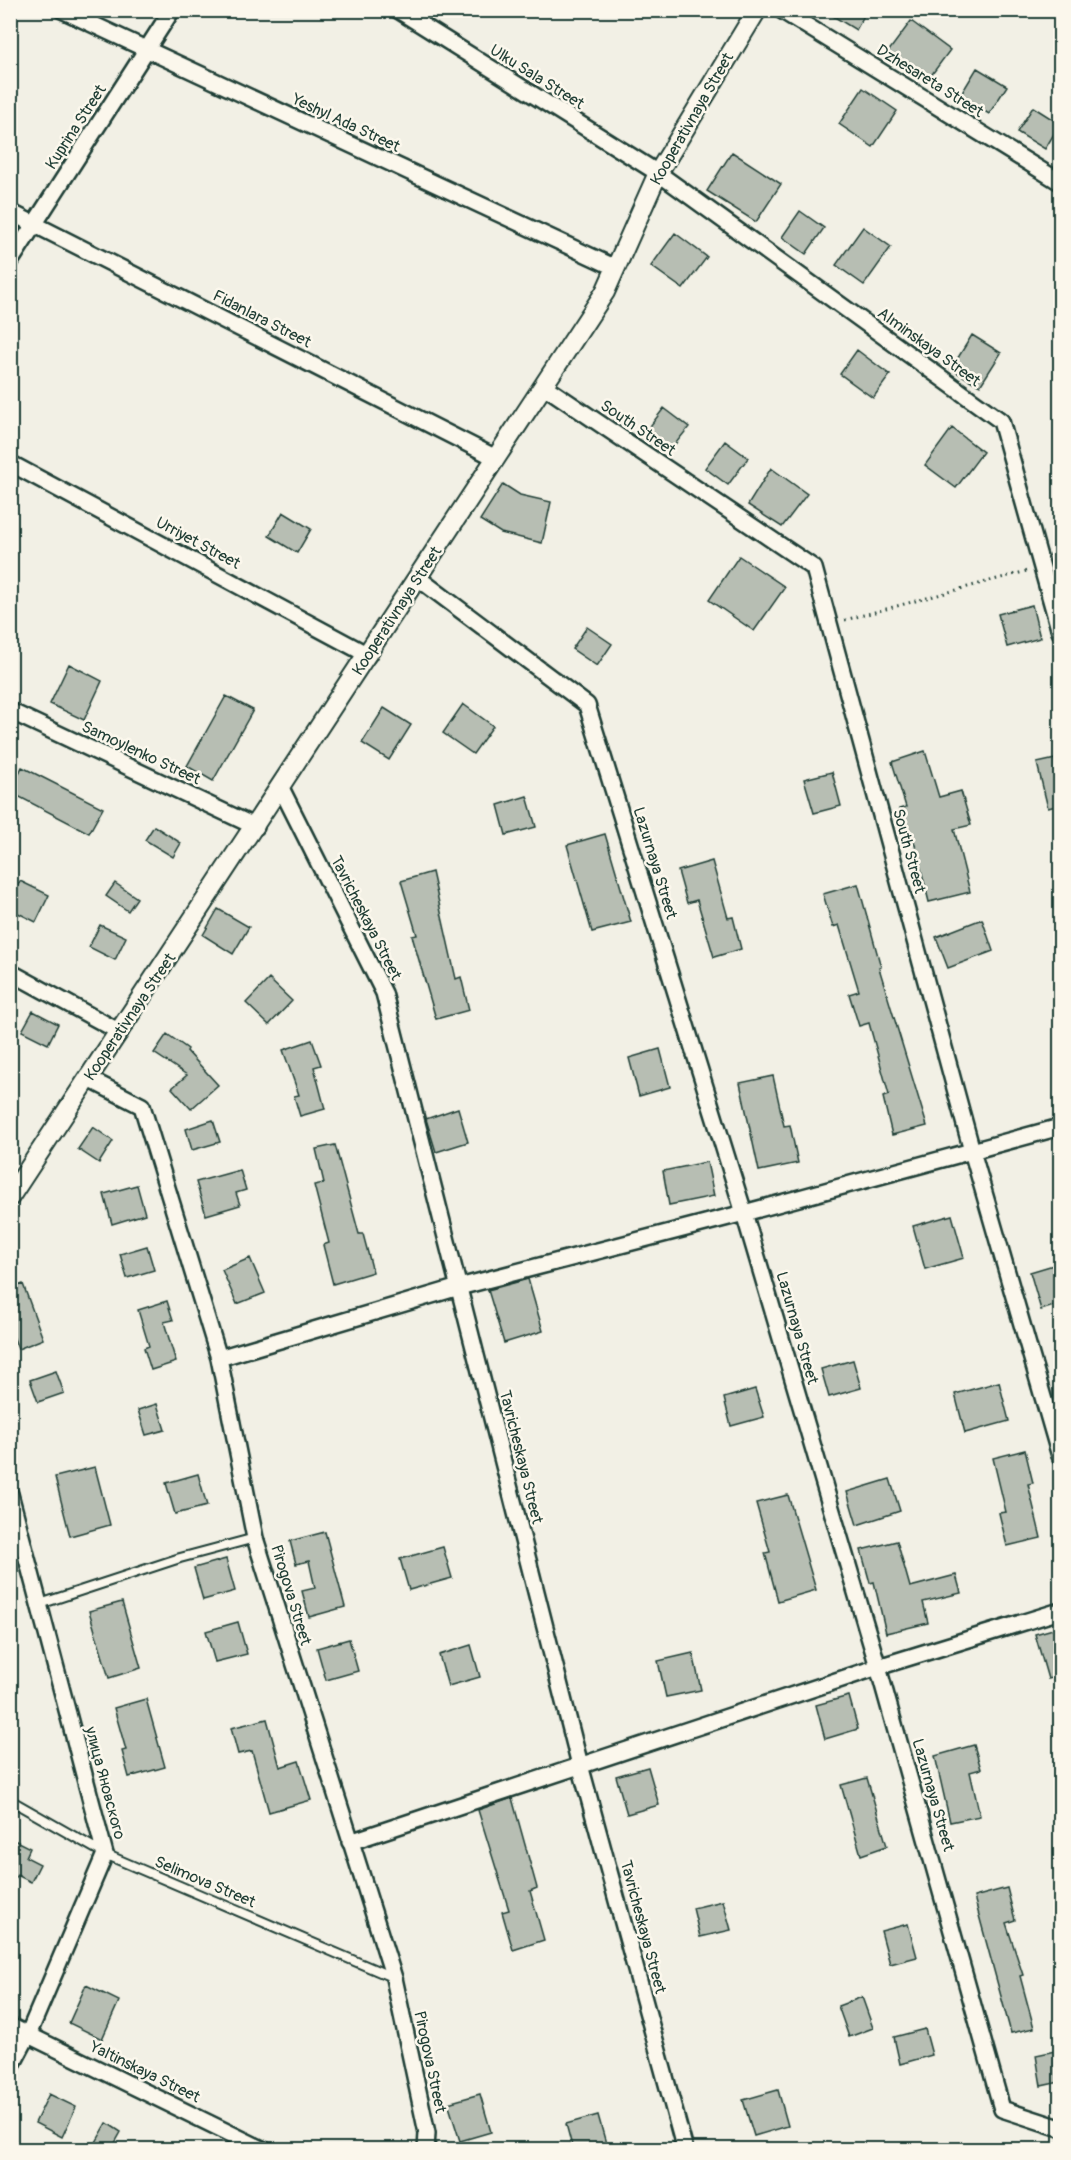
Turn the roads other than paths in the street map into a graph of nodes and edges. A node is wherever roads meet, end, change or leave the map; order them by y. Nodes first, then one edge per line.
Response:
1 (62, 10) edge
2 (172, 10) edge
3 (398, 10) edge
4 (757, 10) edge
5 (781, 10) edge
6 (146, 50) junction
7 (658, 173) junction
8 (1060, 182) edge
9 (10, 212) edge
10 (35, 223) junction
11 (10, 262) edge
12 (616, 268) junction
13 (544, 386) junction
14 (496, 458) junction
15 (10, 463) edge
16 (418, 578) junction
17 (1060, 632) edge
18 (368, 655) junction
19 (10, 711) edge
20 (281, 788) junction
21 (256, 827) junction
22 (10, 972) edge
23 (120, 1032) junction
24 (88, 1079) junction
25 (1060, 1127) edge
26 (972, 1151) junction
27 (10, 1197) edge
28 (744, 1213) junction
29 (459, 1287) junction
30 (219, 1358) junction
31 (1060, 1456) edge
32 (10, 1494) edge
33 (255, 1538) junction
34 (40, 1604) junction
35 (1060, 1611) edge
36 (878, 1667) junction
37 (580, 1766) junction
38 (10, 1800) edge
39 (350, 1842) junction
40 (105, 1854) junction
41 (394, 1978) junction
42 (10, 2026) edge
43 (28, 2035) junction
44 (10, 2069) edge
45 (1060, 2128) edge
46 (264, 2150) edge
47 (426, 2150) edge
48 (685, 2150) edge

1 - 6 street, Yeshyl Ada Street
2 - 6 street, Kuprina Street
3 - 7 street, Ulku Sala Street
4 - 7 street, Kooperativnaya Street
5 - 8 street, Dzhesareta Street
6 - 10 street, Kuprina Street
6 - 12 street, Yeshyl Ada Street
7 - 12 street, Kooperativnaya Street
7 - 17 street, Alminskaya Street
9 - 10 street, Fidanlara Street
10 - 11 street, Kuprina Street
10 - 14 street, Fidanlara Street
12 - 13 street, Kooperativnaya Street
13 - 14 street, Kooperativnaya Street
13 - 26 street, South Street
14 - 16 street, Kooperativnaya Street
15 - 18 street, Urriyet Street
16 - 18 street, Kooperativnaya Street
16 - 28 street, Lazurnaya Street
18 - 20 street, Kooperativnaya Street
19 - 21 street, Samoylenko Street
20 - 21 street, Kooperativnaya Street
20 - 29 street, Tavricheskaya Street
21 - 23 street, Kooperativnaya Street
22 - 23 street
23 - 24 street, Kooperativnaya Street
24 - 27 street, Kooperativnaya Street
24 - 30 street, Pirogova Street
25 - 26 street
26 - 28 street
26 - 31 street, South Street
28 - 29 street
28 - 36 street, Lazurnaya Street
29 - 30 street
29 - 37 street, Tavricheskaya Street
30 - 33 street, Pirogova Street
32 - 34 street, улица Яновского
33 - 34 lane
33 - 39 street, Pirogova Street
34 - 40 street, улица Яновского
35 - 36 street
36 - 37 street
36 - 45 street, Lazurnaya Street
37 - 39 street
37 - 48 street, Tavricheskaya Street
38 - 40 lane, Selimova Street
39 - 41 street, Pirogova Street
40 - 41 lane, Selimova Street
40 - 43 street, улица Яновского
41 - 47 street, Pirogova Street
42 - 43 street, Yaltinskaya Street
43 - 44 street, улица Яновского
43 - 46 street, Yaltinskaya Street

